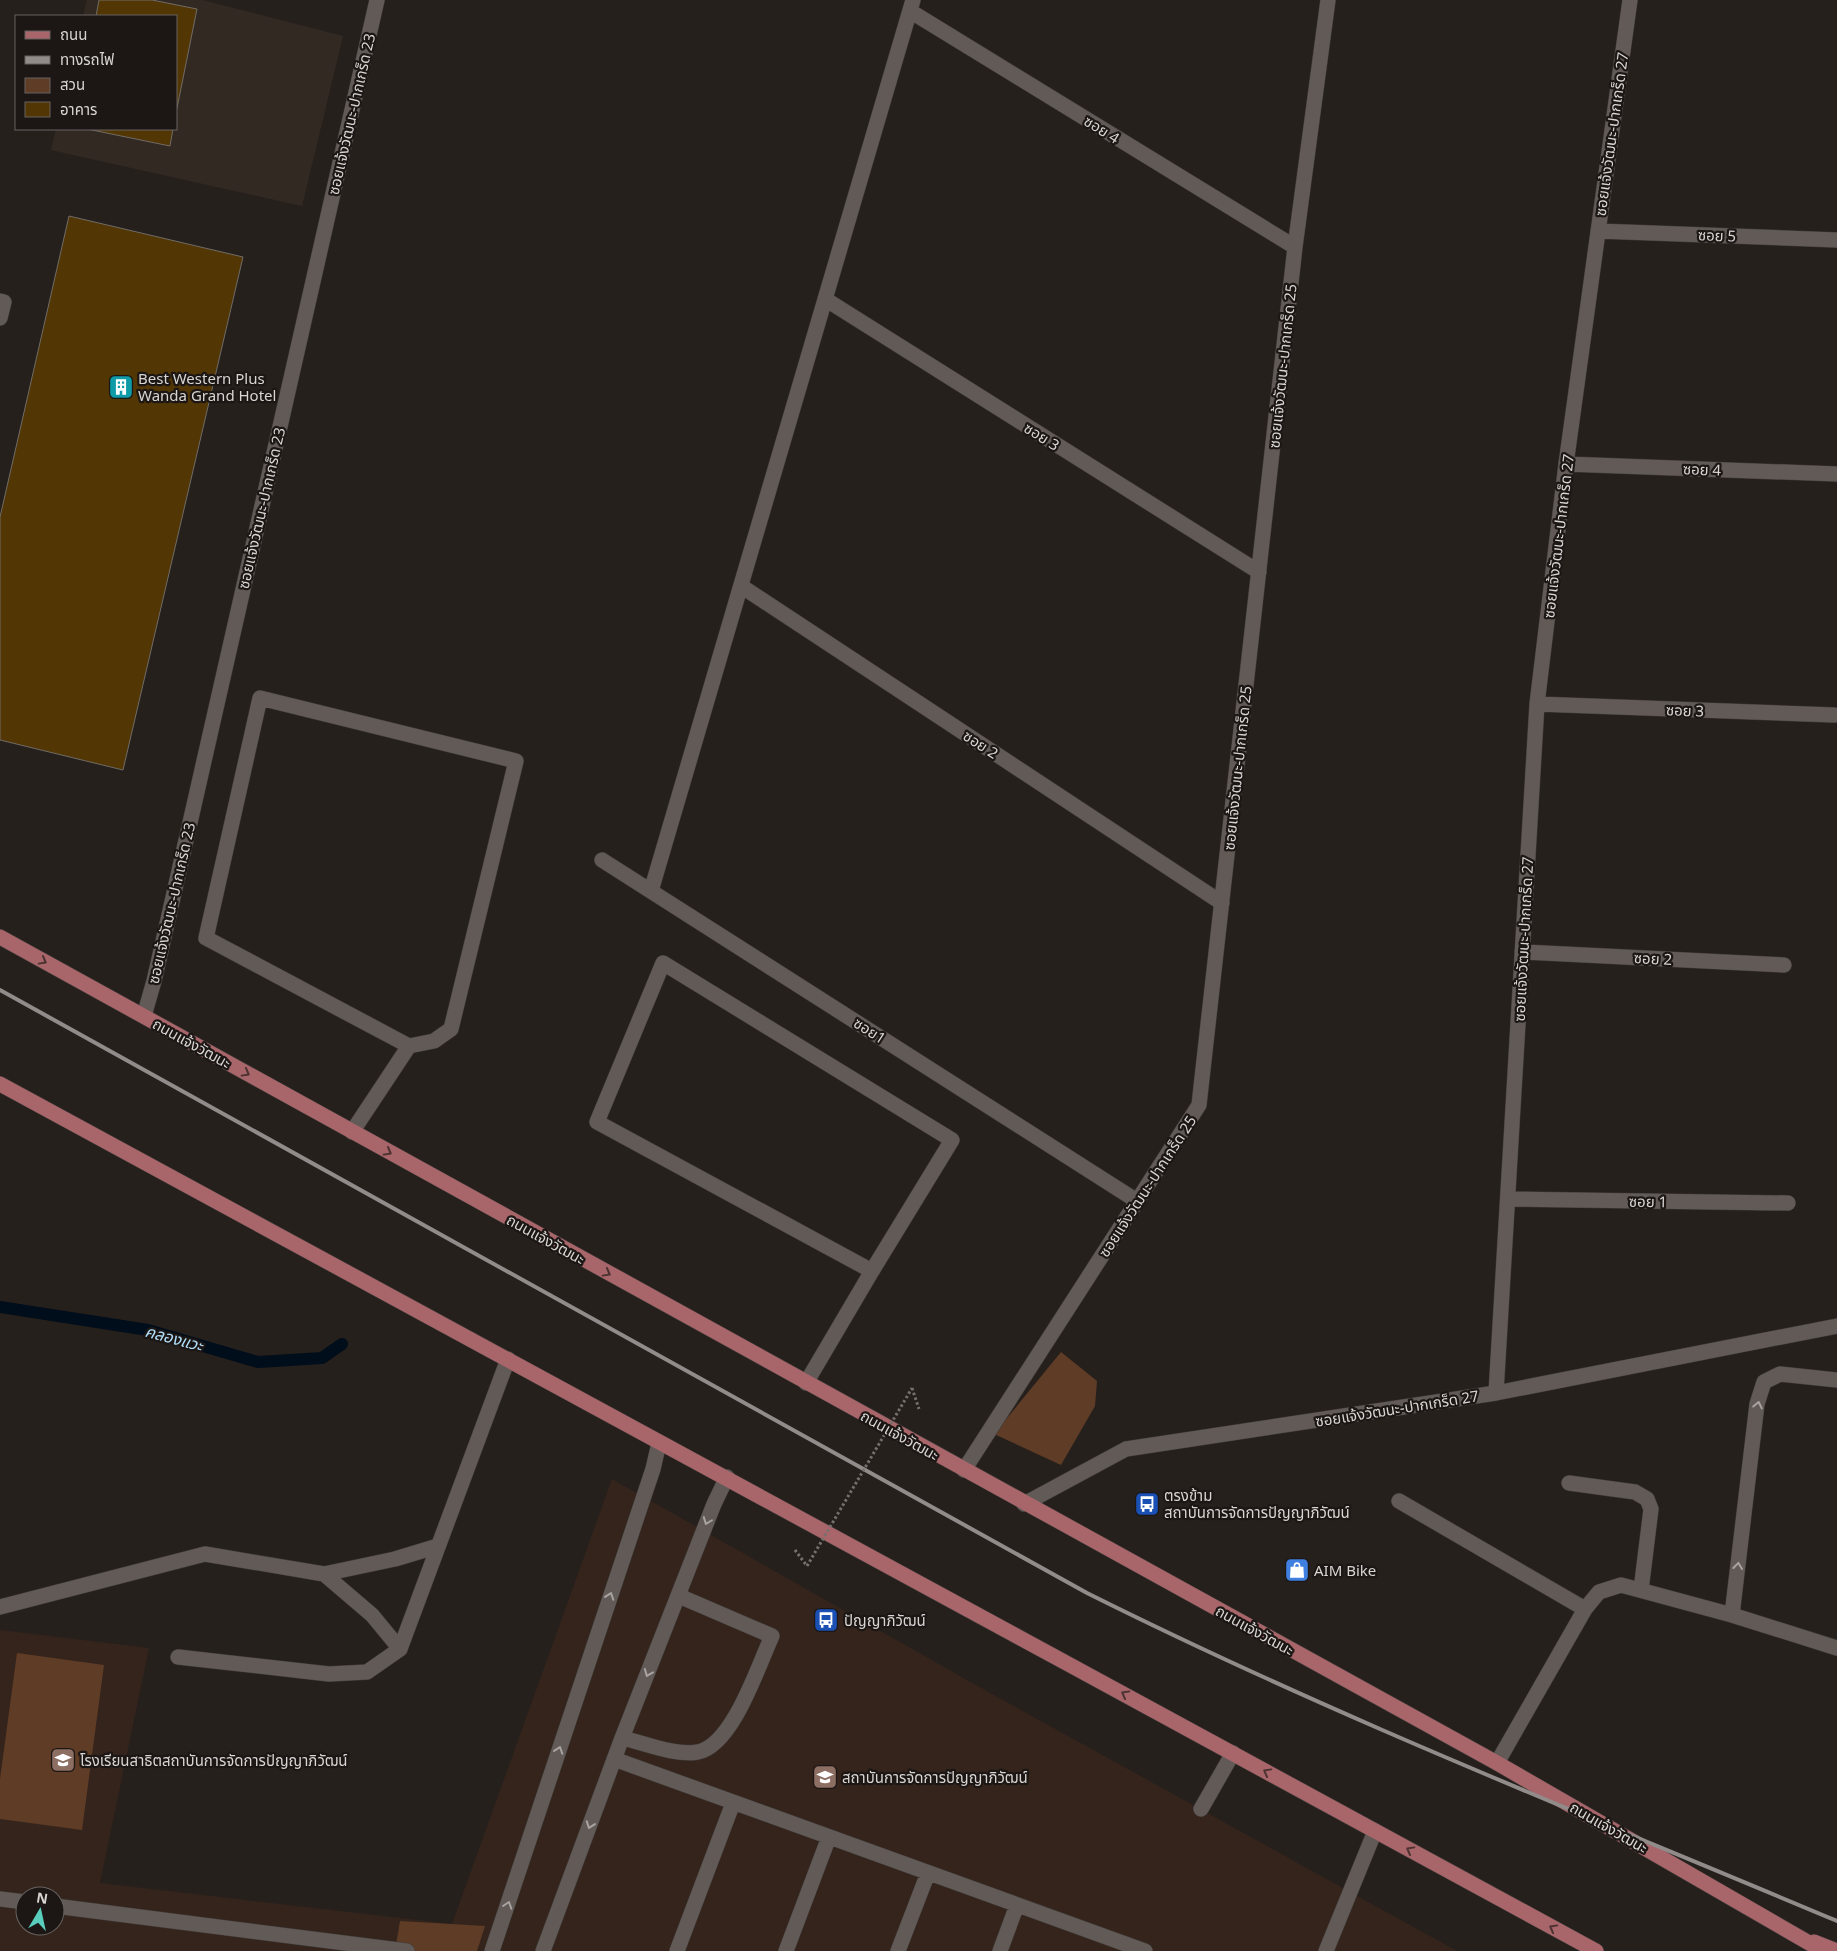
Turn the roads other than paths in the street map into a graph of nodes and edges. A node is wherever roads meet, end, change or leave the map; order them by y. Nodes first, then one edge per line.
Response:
1 (377, 0) edge
2 (1328, 0) edge
3 (1630, 0) edge
4 (911, 5) edge
5 (1598, 231) junction
6 (1837, 240) edge
7 (1295, 246) junction
8 (825, 299) junction
9 (0, 301) edge
10 (0, 318) edge
11 (1566, 464) junction
12 (1837, 474) edge
13 (1259, 572) junction
14 (741, 586) junction
15 (1537, 704) junction
16 (1834, 715) dead end
17 (602, 860) dead end
18 (652, 891) junction
19 (1222, 903) junction
20 (0, 937) edge
21 (1522, 952) junction
22 (1784, 964) dead end
23 (144, 1016) junction
24 (409, 1046) junction
25 (0, 1084) edge
26 (352, 1132) junction
27 (1508, 1199) junction
28 (1137, 1201) junction
29 (1788, 1203) dead end
30 (872, 1271) junction
31 (1836, 1326) edge
32 (508, 1359) junction
33 (1837, 1380) edge
34 (806, 1383) junction
35 (1496, 1393) junction
36 (659, 1443) junction
37 (964, 1470) junction
38 (728, 1477) junction
39 (1569, 1483) dead end
40 (1399, 1500) dead end
41 (1024, 1504) junction
42 (438, 1546) junction
43 (324, 1574) junction
44 (1640, 1590) junction
45 (679, 1596) junction
46 (0, 1607) edge
47 (1585, 1609) junction
48 (1732, 1614) junction
49 (1837, 1645) edge
50 (400, 1649) junction
51 (178, 1657) dead end
52 (622, 1738) junction
53 (1233, 1753) junction
54 (614, 1759) junction
55 (1497, 1763) junction
56 (733, 1803) junction
57 (1202, 1810) dead end
58 (1375, 1831) junction
59 (829, 1837) junction
60 (928, 1873) junction
61 (0, 1899) edge
62 (15, 1901) edge
63 (1018, 1905) junction
64 (65, 1907) edge
65 (1799, 1936) junction
66 (1106, 1944) edge
67 (407, 1951) edge
68 (492, 1951) edge
69 (544, 1951) edge
70 (676, 1951) edge
71 (786, 1951) edge
72 (898, 1951) edge
73 (1000, 1951) edge
74 (1145, 1951) edge
75 (1326, 1951) edge
76 (1596, 1951) edge
77 (1823, 1951) edge
78 (1837, 1951) edge

1 - 23 street, ซอยแจ้งวัฒนะ-ปากเกร็ด 23
2 - 7 street, ซอยแจ้งวัฒนะ-ปากเกร็ด 25
3 - 5 street, ซอยแจ้งวัฒนะ-ปากเกร็ด 27
4 - 7 street, ซอย 4
4 - 8 street
5 - 6 street, ซอย 5
5 - 11 street, ซอยแจ้งวัฒนะ-ปากเกร็ด 27
7 - 13 street, ซอยแจ้งวัฒนะ-ปากเกร็ด 25
8 - 13 street, ซอย 3
8 - 14 street
9 - 10 street
11 - 12 street, ซอย 4
11 - 15 street, ซอยแจ้งวัฒนะ-ปากเกร็ด 27
13 - 19 street, ซอยแจ้งวัฒนะ-ปากเกร็ด 25
14 - 18 street
14 - 19 street, ซอย 2
15 - 16 street, ซอย 3
15 - 21 street, ซอยแจ้งวัฒนะ-ปากเกร็ด 27
17 - 18 street, ซอย1
18 - 28 street, ซอย1
19 - 28 street, ซอยแจ้งวัฒนะ-ปากเกร็ด 25
20 -> 23 main road, ถนนแจ้งวัฒนะ
21 - 22 street, ซอย 2
21 - 27 street, ซอยแจ้งวัฒนะ-ปากเกร็ด 27
23 -> 26 main road, ถนนแจ้งวัฒนะ
24 - 24 street
24 - 26 street
25 - 32 main road
26 -> 34 main road, ถนนแจ้งวัฒนะ
27 - 29 street, ซอย 1
27 - 35 street, ซอยแจ้งวัฒนะ-ปากเกร็ด 27
28 - 37 street, ซอยแจ้งวัฒนะ-ปากเกร็ด 25
30 - 30 street
30 - 34 street
31 - 35 street
32 - 36 main road
32 - 42 street
48 -> 33 street
34 - 37 main road, ถนนแจ้งวัฒนะ
35 - 41 street, ซอยแจ้งวัฒนะ-ปากเกร็ด 27
36 - 38 main road
68 -> 36 street
37 - 41 main road, ถนนแจ้งวัฒนะ
38 -> 45 street
53 -> 38 main road
39 - 44 street
40 - 47 street
41 - 55 main road, ถนนแจ้งวัฒนะ
42 - 43 street
42 - 50 street
43 - 46 street
43 - 50 street
44 - 47 street
44 - 48 street
45 -> 52 street
45 - 52 street
47 - 55 street
48 - 49 street
50 - 51 street
52 - 54 street
53 - 57 street
58 -> 53 main road
54 - 56 street
54 -> 69 street
55 - 65 main road, ถนนแจ้งวัฒนะ
56 - 59 street
56 - 70 street
58 - 75 street
76 -> 58 main road
59 - 60 street
59 - 71 street
60 - 63 street
60 - 72 street
61 - 62 street
63 - 66 street
63 - 73 street
64 - 67 street
65 - 77 main road, ถนนแจ้งวัฒนะ
65 - 78 main road, ถนนแจ้งวัฒนะ
66 - 74 street

